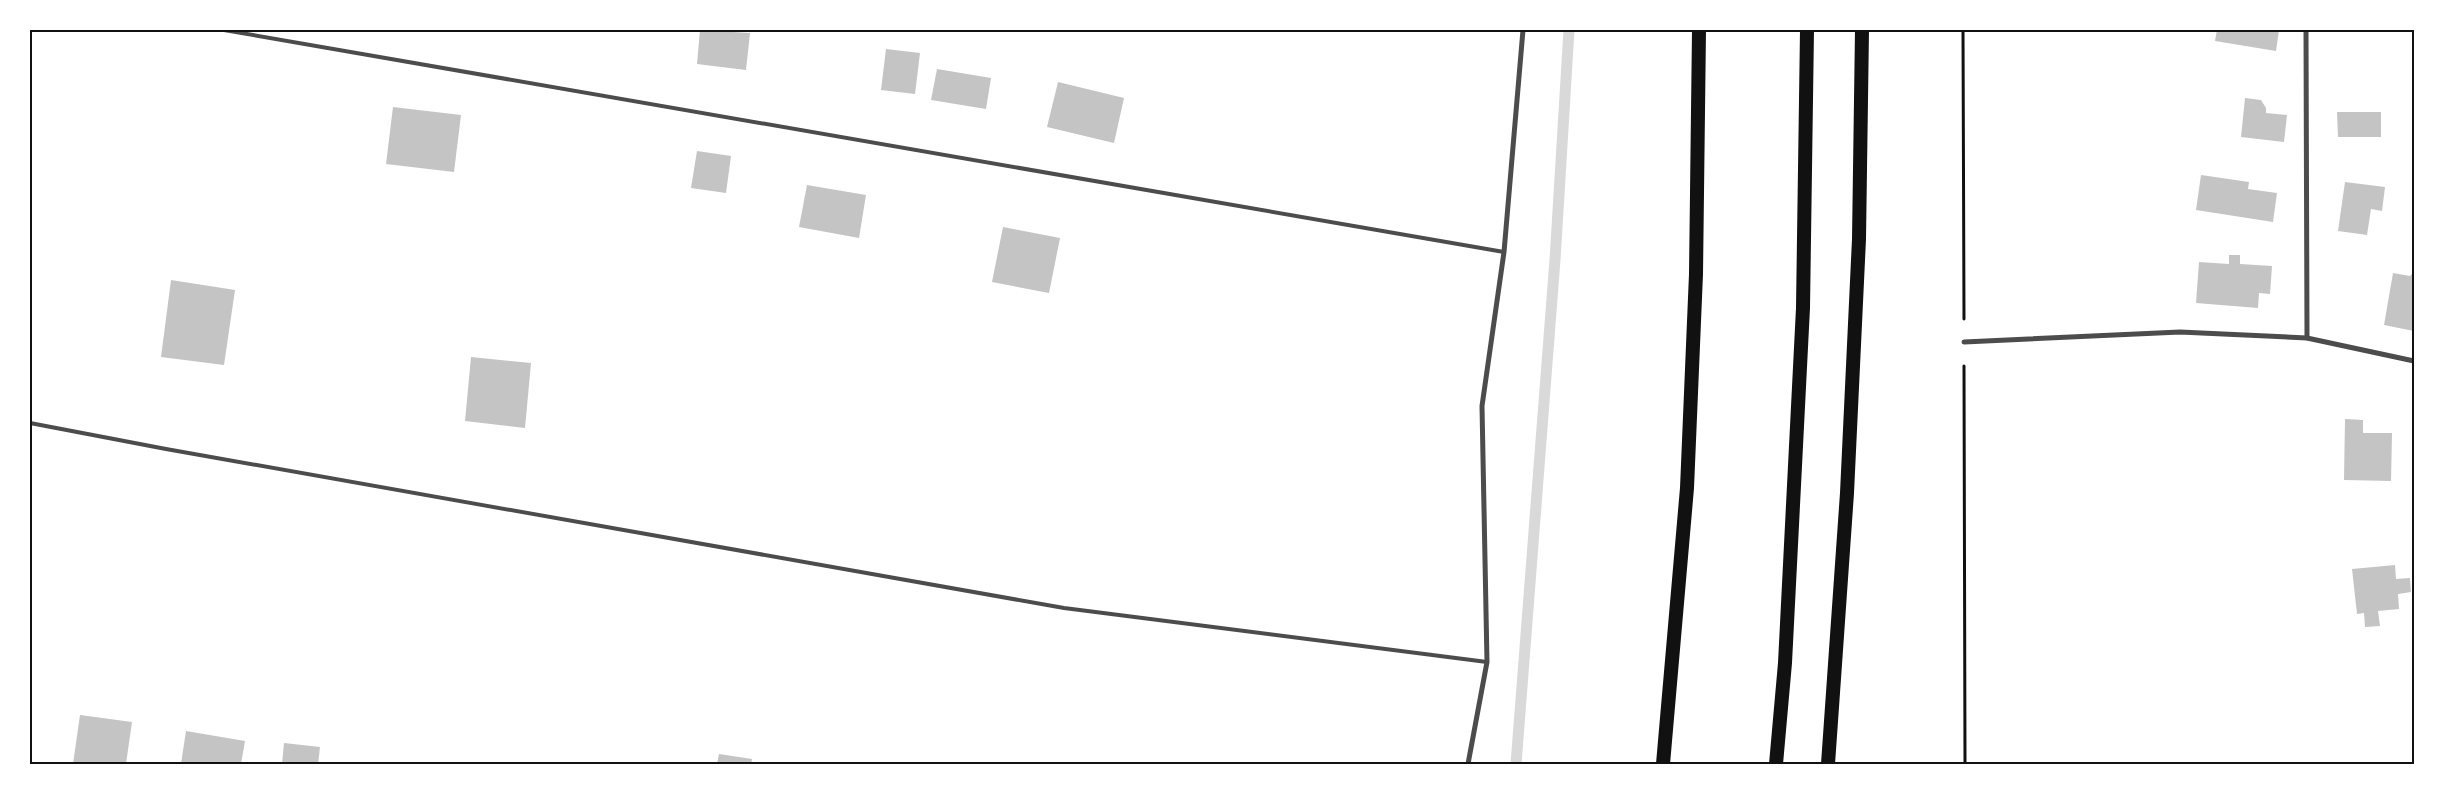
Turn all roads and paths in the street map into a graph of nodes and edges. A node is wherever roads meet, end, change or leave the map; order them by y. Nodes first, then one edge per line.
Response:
1 (224, 30) edge
2 (1523, 30) edge
3 (1699, 30) edge
4 (1807, 30) edge
5 (1862, 30) edge
6 (1963, 30) edge
7 (2306, 30) edge
8 (1504, 252) junction
9 (2307, 338) junction
10 (1964, 342) junction
11 (2414, 362) edge
12 (30, 423) edge
13 (1487, 662) junction
14 (1468, 764) edge
15 (1663, 764) edge
16 (1776, 764) edge
17 (1828, 764) edge
18 (1965, 764) edge

1 - 8 lane
2 - 8 street
3 - 15 highway
4 - 16 highway
5 - 17 highway
6 - 10 path
7 - 9 street
8 - 13 street
9 - 10 street
9 - 11 street
10 - 18 path
12 - 13 lane
13 - 14 street

